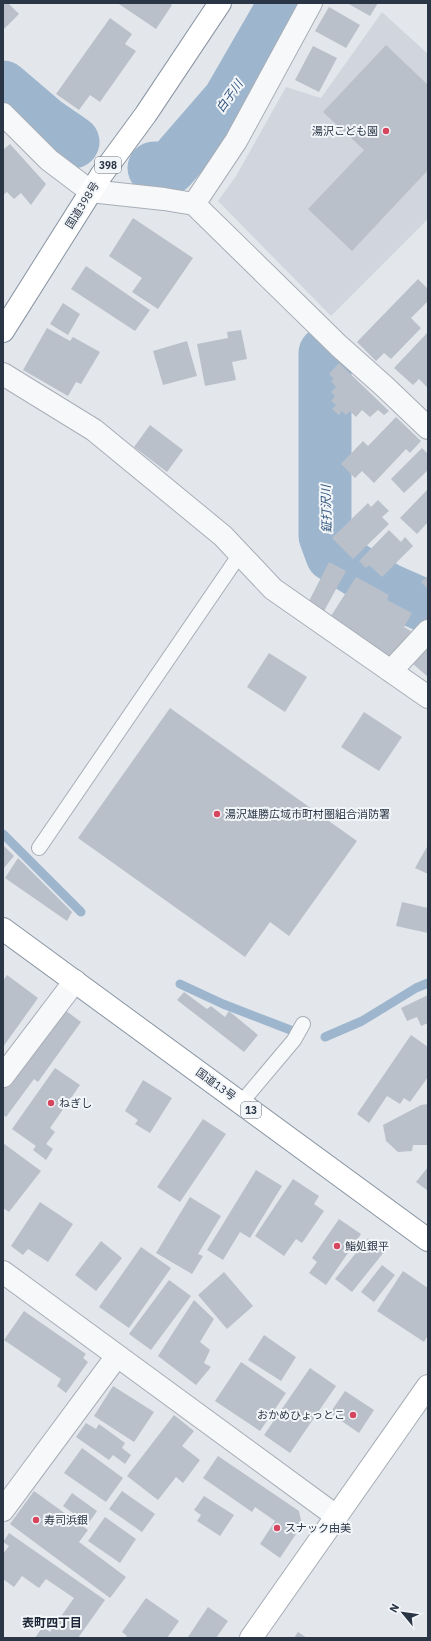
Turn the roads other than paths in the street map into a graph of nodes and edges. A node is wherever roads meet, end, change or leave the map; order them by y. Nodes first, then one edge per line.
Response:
1 (220, 3) edge
2 (311, 3) edge
3 (3, 114) edge
4 (90, 191) junction
5 (194, 204) junction
6 (3, 331) edge
7 (3, 374) edge
8 (423, 416) edge
9 (240, 554) junction
10 (428, 631) edge
11 (390, 671) junction
12 (428, 697) edge
13 (39, 848) dead end
14 (3, 929) edge
15 (75, 981) junction
16 (303, 1024) dead end
17 (3, 1076) edge
18 (241, 1103) junction
19 (428, 1240) edge
20 (3, 1272) edge
21 (117, 1356) junction
22 (428, 1386) edge
23 (3, 1510) edge
24 (336, 1516) junction
25 (251, 1638) edge

1 - 4 main road, 国道398号 / 398
2 - 5 street
3 - 4 street
4 - 5 street
4 - 6 main road, 国道398号 / 398
5 - 8 street
7 - 9 street
9 - 11 street
9 - 13 lane
10 - 11 street
11 - 12 street
14 - 15 main road, 国道13号 / 13
15 - 17 street
15 - 18 main road, 国道13号 / 13
16 - 18 lane
18 - 19 main road, 国道13号 / 13
20 - 21 street
21 - 23 street
21 - 24 street
22 - 24 main road
24 - 25 main road

